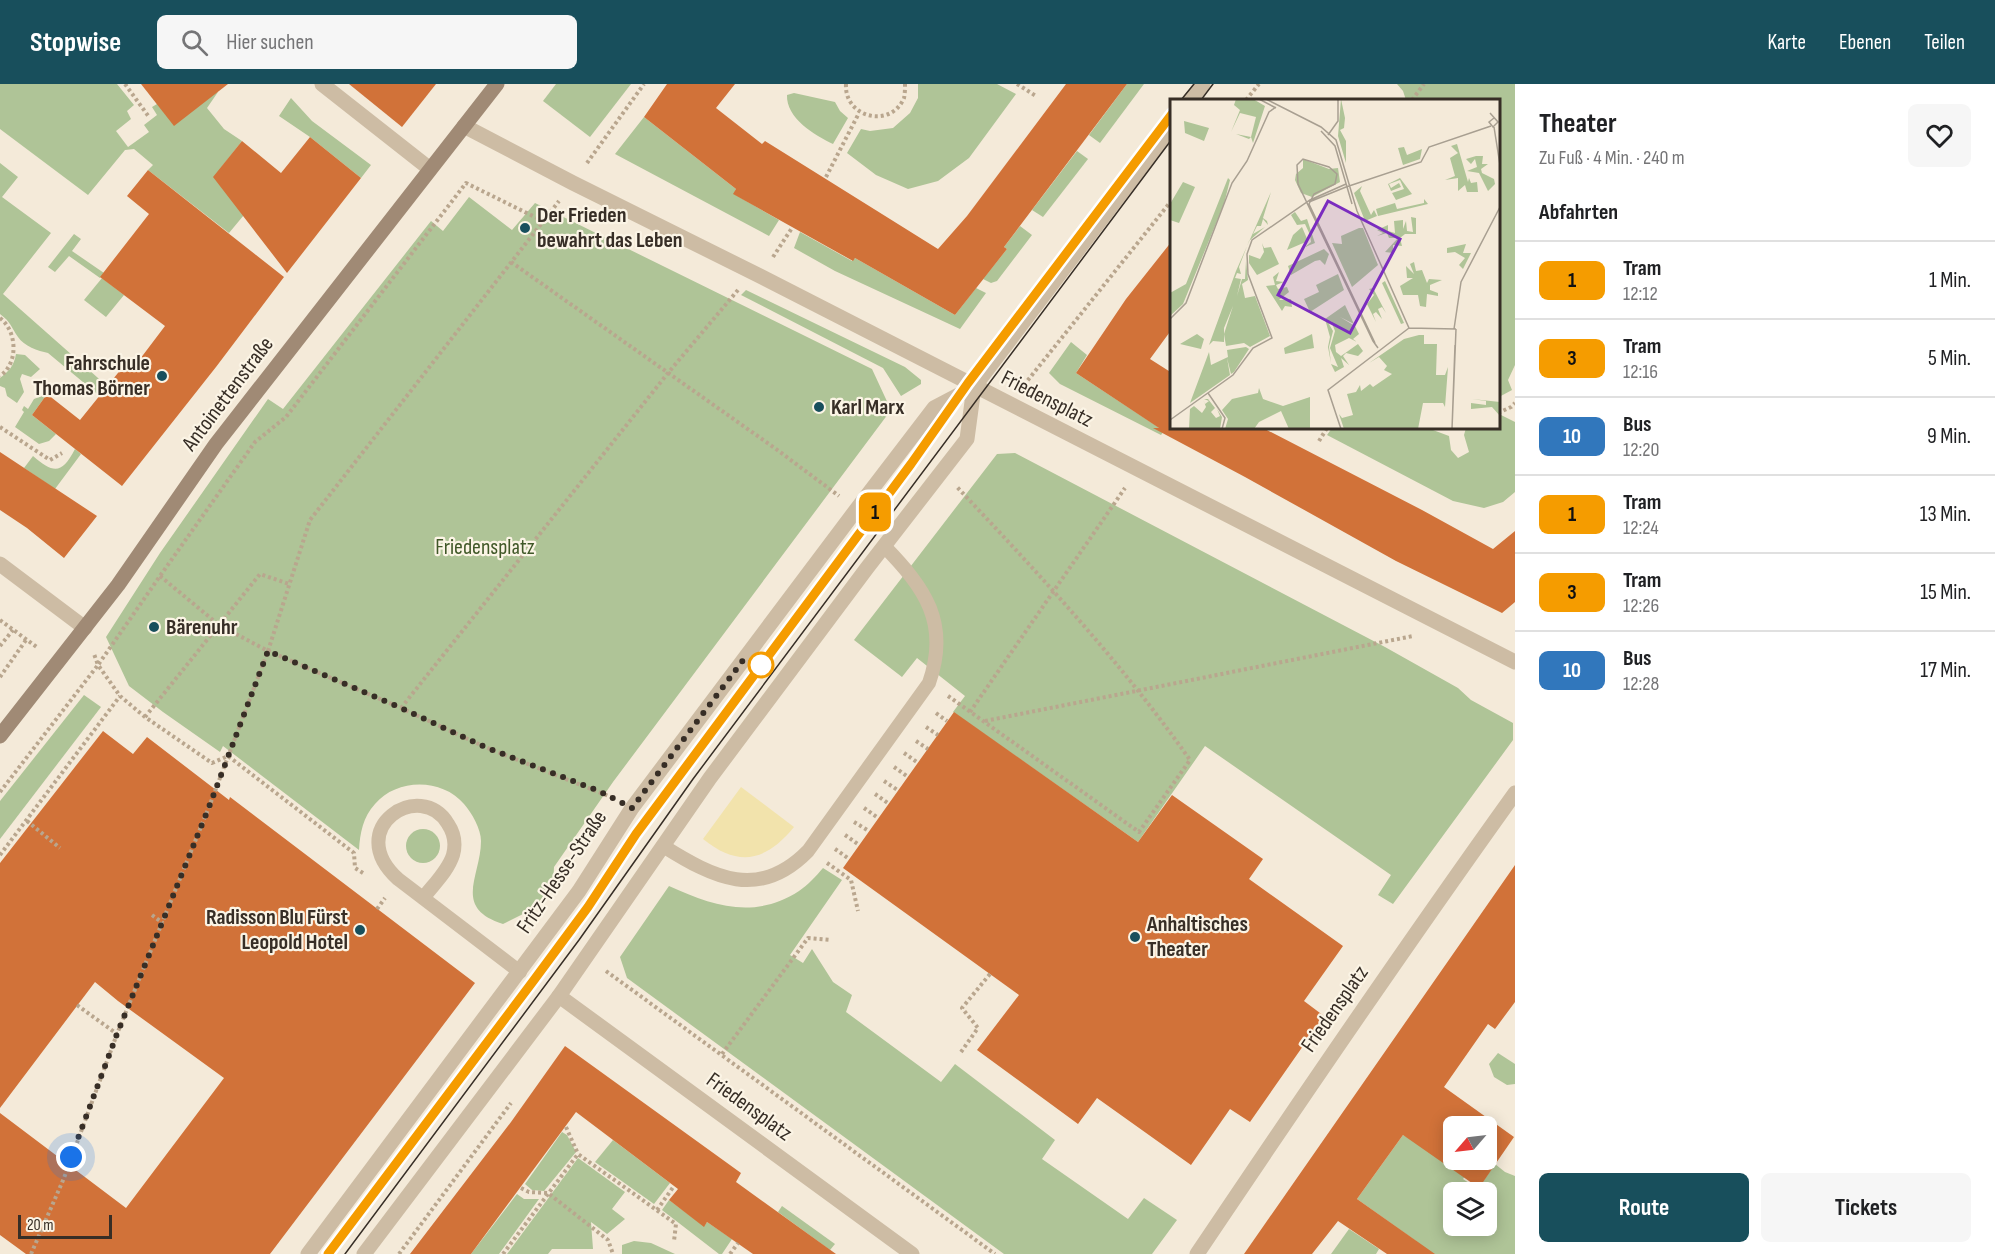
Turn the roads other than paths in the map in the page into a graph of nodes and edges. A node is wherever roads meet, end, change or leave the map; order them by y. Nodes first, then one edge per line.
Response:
1 (322, 84) edge
2 (496, 84) edge
3 (1203, 84) edge
4 (1192, 99) edge
5 (464, 126) junction
6 (1170, 129) edge
7 (430, 169) junction
8 (974, 387) junction
9 (884, 546) junction
10 (0, 564) edge
11 (85, 628) junction
12 (1515, 662) edge
13 (0, 736) edge
14 (1515, 793) edge
15 (663, 846) junction
16 (424, 897) junction
17 (520, 972) junction
18 (559, 996) junction
19 (308, 1254) edge
20 (364, 1254) edge
21 (912, 1254) edge
22 (1197, 1254) edge

1 - 7 street
2 - 5 main road, Antoinettenstraße
3 - 4 street
5 - 7 main road, Antoinettenstraße
5 - 8 street, Friedensplatz
6 - 8 street, Fritz-Hesse-Straße
7 - 11 main road, Antoinettenstraße
8 - 9 street
8 - 12 street, Friedensplatz
8 - 17 street, Fritz-Hesse-Straße
9 - 15 street
9 - 15 lane
10 - 11 street
11 - 13 main road, Antoinettenstraße
14 - 22 street, Friedensplatz
15 - 18 street
16 - 16 lane
16 - 17 lane
17 - 19 street, Fritz-Hesse-Straße
18 - 20 street
18 - 21 street, Friedensplatz

